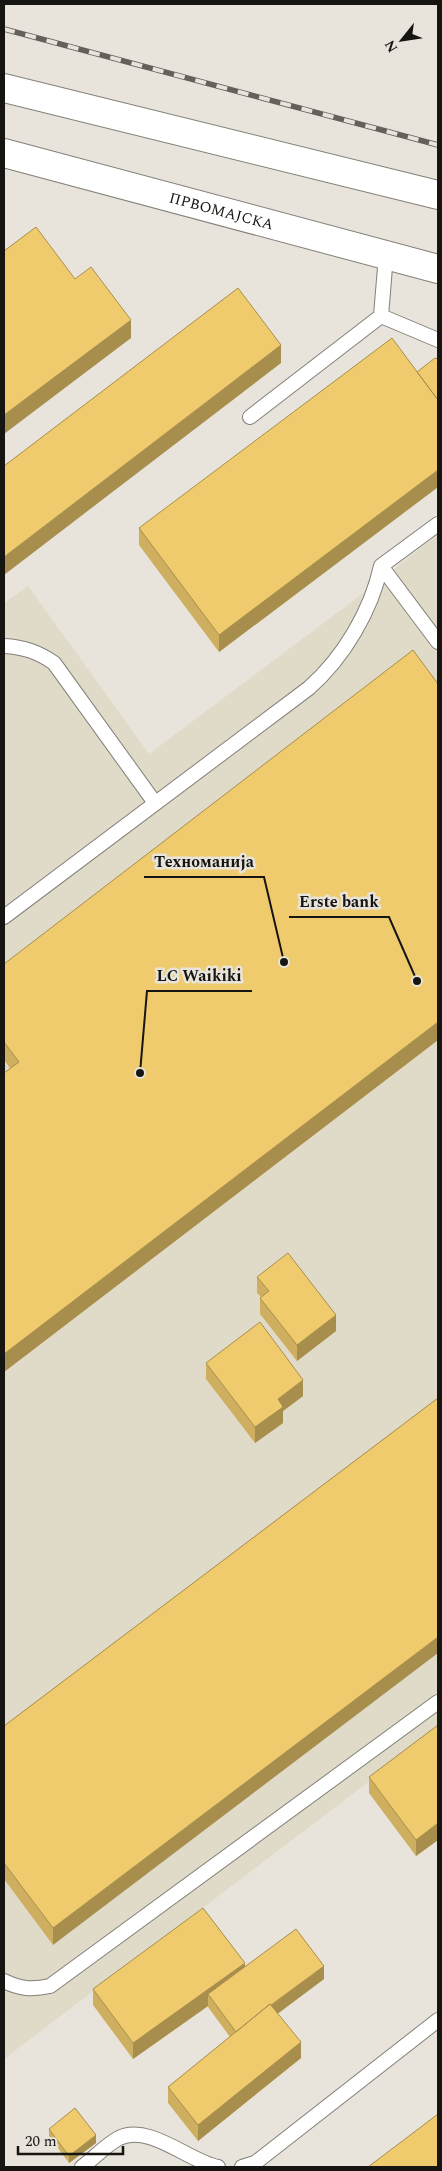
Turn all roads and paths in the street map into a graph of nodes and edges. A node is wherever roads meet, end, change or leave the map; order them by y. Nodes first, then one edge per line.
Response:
1 (4, 88) edge
2 (4, 154) edge
3 (438, 195) edge
4 (386, 255) junction
5 (438, 269) edge
6 (381, 316) junction
7 (438, 340) edge
8 (250, 416) dead end
9 (438, 524) edge
10 (381, 566) junction
11 (438, 642) edge
12 (4, 646) edge
13 (155, 803) junction
14 (4, 917) edge
15 (438, 1702) edge
16 (4, 1981) edge
17 (438, 2020) edge
18 (82, 2167) edge
19 (218, 2167) edge
20 (242, 2167) edge

1 - 3 main road
2 - 4 main road, ПРВОМАЈСКА
4 - 5 main road, ПРВОМАЈСКА
4 - 6 lane
6 - 7 lane
6 - 8 lane
9 - 10 lane
10 - 11 lane
10 - 13 lane
12 - 13 lane
13 - 14 lane
15 - 16 lane
17 - 20 lane
18 - 19 lane

